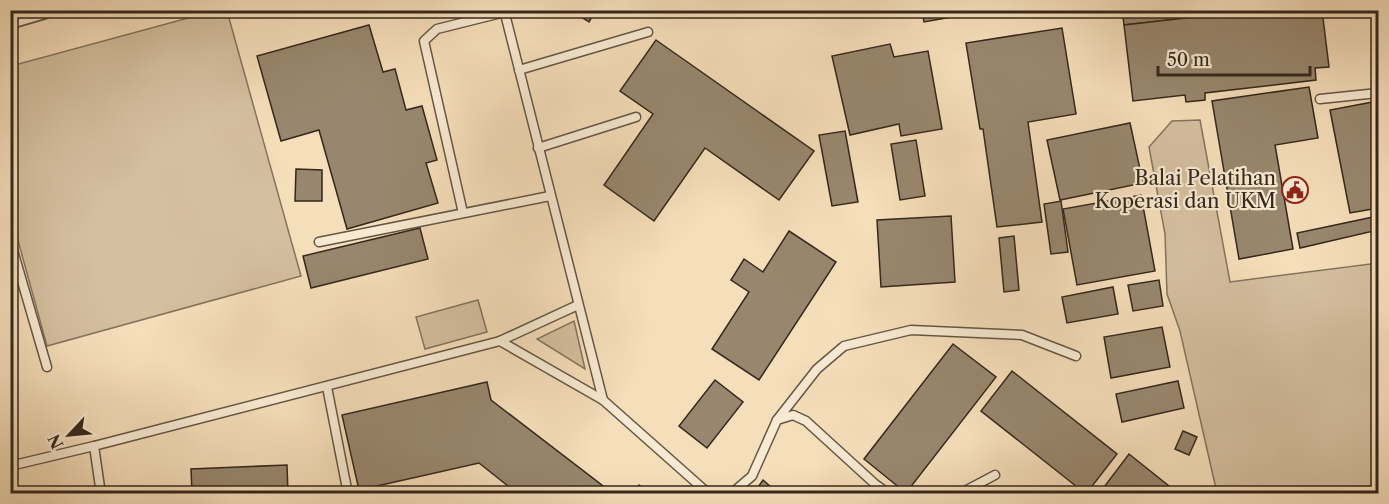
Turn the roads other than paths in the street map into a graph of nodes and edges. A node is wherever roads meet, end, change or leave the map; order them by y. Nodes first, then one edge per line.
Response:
1 (44, 10) edge
2 (505, 11) edge
3 (10, 20) edge
4 (648, 32) dead end
5 (519, 70) junction
6 (1378, 93) edge
7 (1320, 99) dead end
8 (636, 117) dead end
9 (538, 148) junction
10 (550, 196) junction
11 (464, 213) junction
12 (10, 240) edge
13 (319, 242) dead end
14 (578, 305) junction
15 (500, 341) junction
16 (1076, 356) dead end
17 (47, 367) dead end
18 (327, 387) junction
19 (603, 400) junction
20 (777, 420) junction
21 (94, 446) junction
22 (10, 466) edge
23 (995, 475) dead end
24 (101, 494) edge
25 (348, 494) edge
26 (709, 494) edge
27 (731, 494) edge
28 (890, 494) edge
29 (959, 494) edge

1 - 3 street
2 - 5 lane
2 - 11 lane
4 - 5 lane
5 - 9 lane
6 - 7 lane
8 - 9 lane
9 - 10 lane
10 - 11 lane
10 - 14 lane
11 - 13 lane
12 - 17 lane
14 - 15 lane
14 - 19 lane
15 - 18 lane
15 - 19 lane
16 - 20 lane
18 - 21 lane
18 - 25 lane
19 - 26 lane
20 - 27 lane
20 - 28 lane
21 - 22 lane
21 - 24 lane
23 - 29 lane

